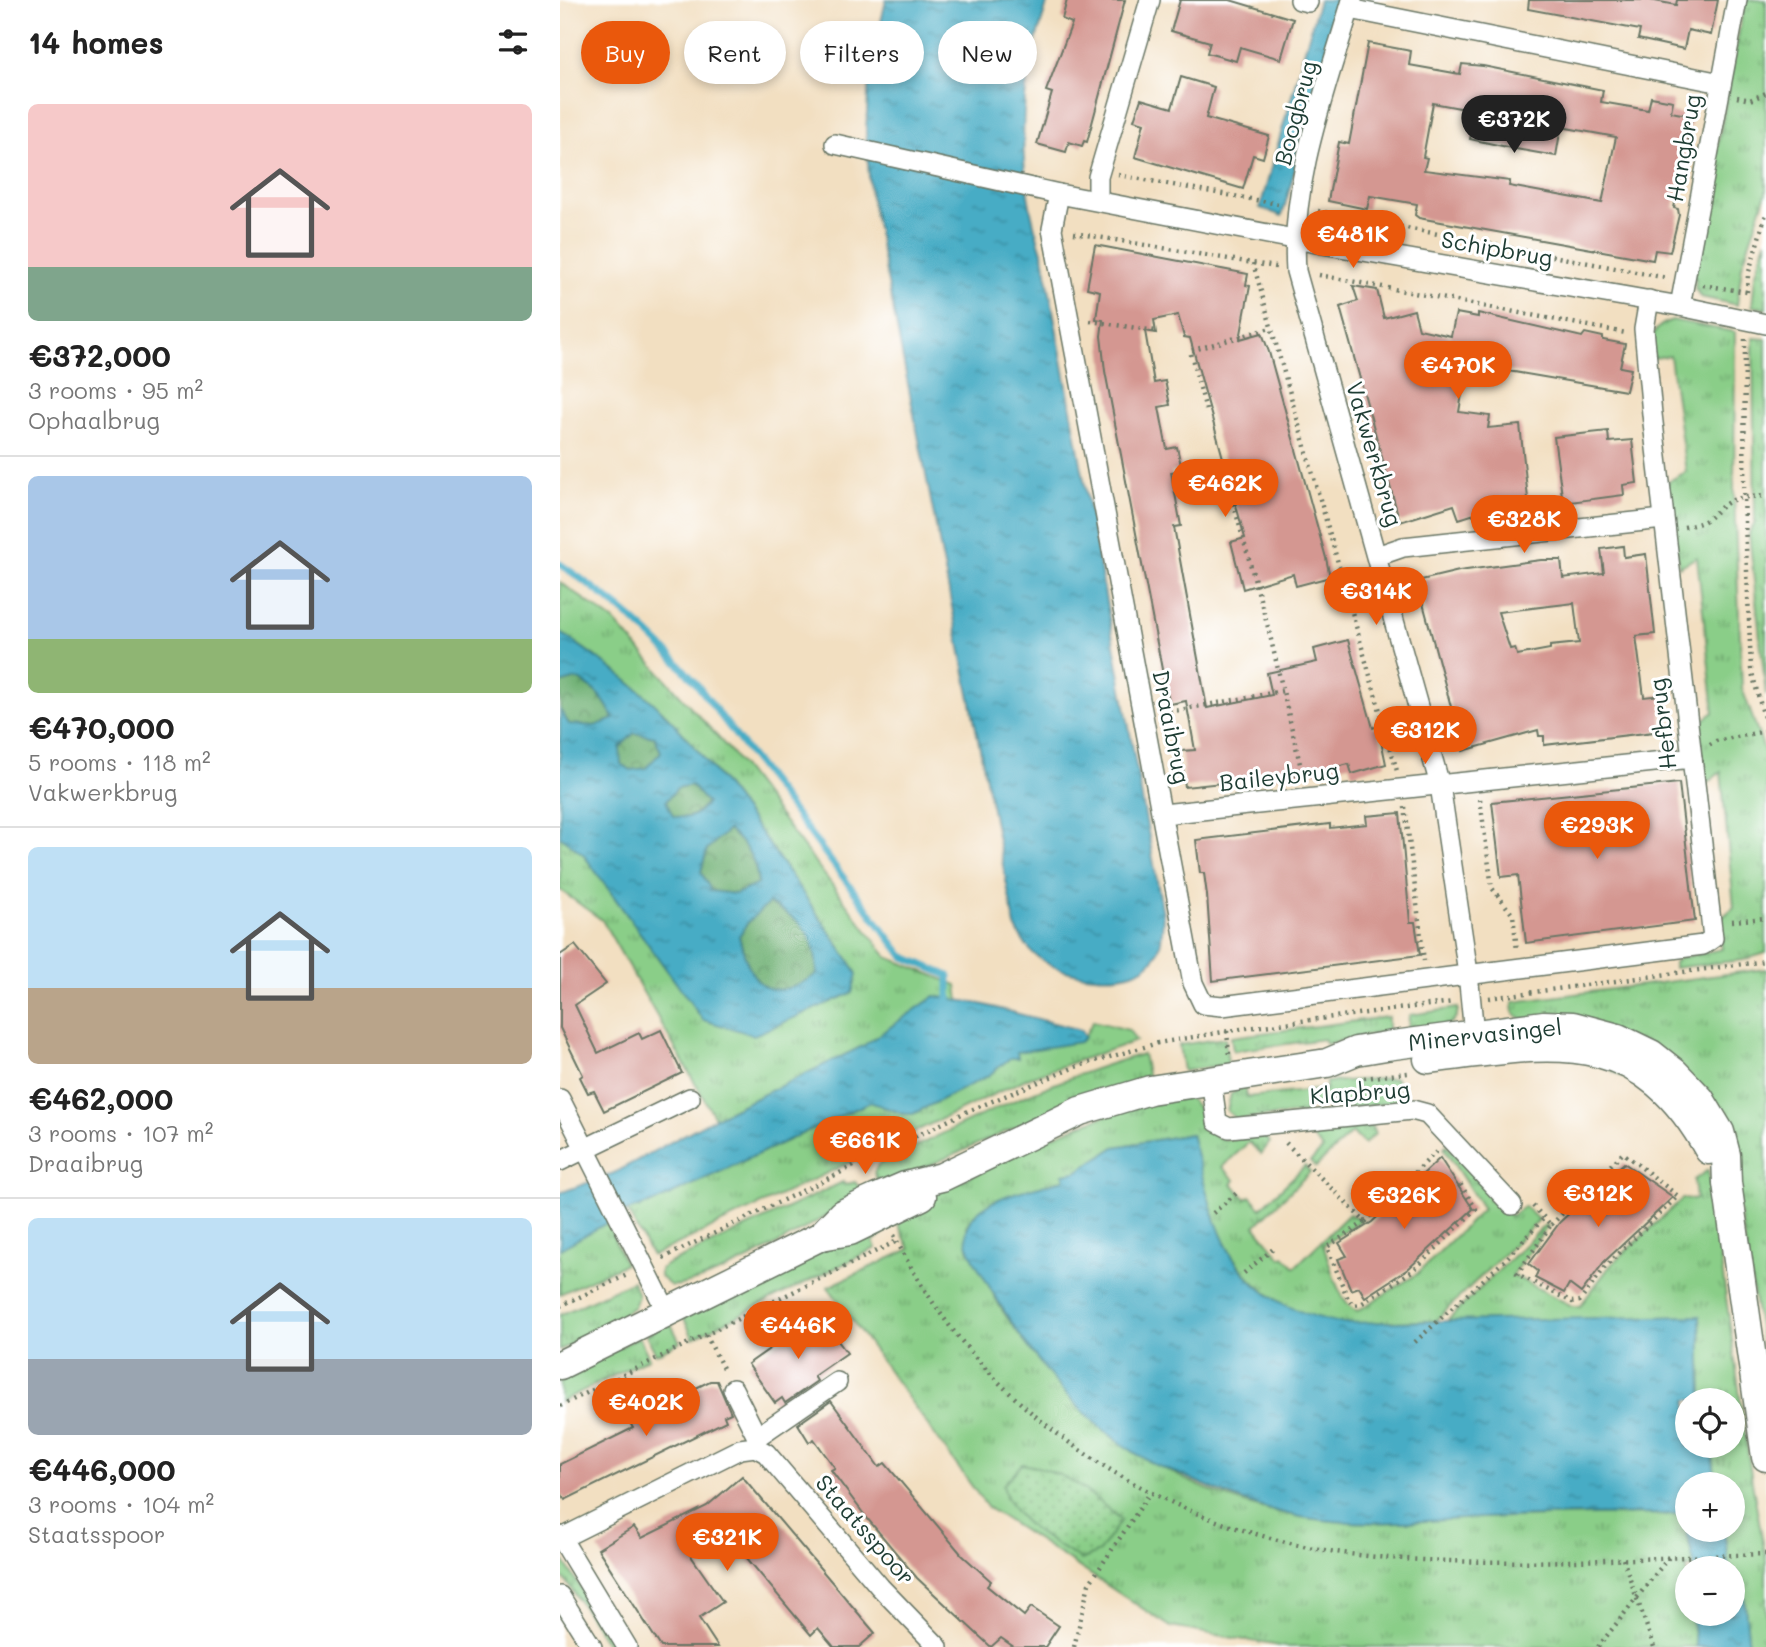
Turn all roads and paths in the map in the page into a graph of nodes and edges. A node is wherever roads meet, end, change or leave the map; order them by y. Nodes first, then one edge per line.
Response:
1 (1150, 0) edge
2 (1737, 0) edge
3 (1351, 4) edge
4 (1721, 83) junction
5 (845, 146) dead end
6 (1100, 172) junction
7 (1059, 194) junction
8 (1098, 200) junction
9 (1297, 208) junction
10 (1766, 214) edge
11 (1052, 229) junction
12 (1294, 239) junction
13 (1253, 263) junction
14 (1296, 271) junction
15 (1684, 281) junction
16 (1747, 292) junction
17 (1649, 300) junction
18 (1680, 306) junction
19 (1069, 318) junction
20 (1745, 320) junction
21 (1766, 324) edge
22 (1271, 328) junction
23 (1156, 331) dead end
24 (1644, 337) junction
25 (1206, 410) dead end
26 (1224, 470) dead end
27 (1766, 496) edge
28 (1744, 497) junction
29 (1663, 519) junction
30 (1377, 556) junction
31 (1283, 691) junction
32 (1144, 717) junction
33 (1766, 725) edge
34 (1766, 731) edge
35 (1716, 741) dead end
36 (1692, 758) junction
37 (1478, 780) junction
38 (1440, 785) junction
39 (1403, 789) junction
40 (1308, 799) junction
41 (1163, 814) junction
42 (1766, 918) edge
43 (1712, 923) junction
44 (1519, 967) junction
45 (1468, 973) junction
46 (1426, 979) junction
47 (1475, 1043) junction
48 (1211, 1079) junction
49 (690, 1098) dead end
50 (560, 1099) edge
51 (1286, 1143) dead end
52 (1445, 1144) junction
53 (590, 1157) junction
54 (1446, 1159) dead end
55 (560, 1161) edge
56 (1458, 1179) dead end
57 (1239, 1191) dead end
58 (1521, 1204) joint
59 (1213, 1213) dead end
60 (1545, 1218) junction
61 (1365, 1222) junction
62 (1550, 1226) junction
63 (1273, 1249) dead end
64 (644, 1267) junction
65 (1244, 1273) dead end
66 (560, 1306) edge
67 (667, 1312) junction
68 (706, 1335) junction
69 (1416, 1342) dead end
70 (560, 1366) edge
71 (837, 1382) dead end
72 (733, 1389) joint
73 (560, 1406) edge
74 (756, 1442) junction
75 (1766, 1457) edge
76 (1150, 1493) junction
77 (560, 1538) edge
78 (1766, 1554) edge
79 (1669, 1557) junction
80 (1623, 1559) junction
81 (560, 1596) edge
82 (1639, 1598) junction
83 (592, 1647) edge
84 (627, 1647) edge
85 (938, 1647) edge
86 (1074, 1647) edge
87 (1598, 1647) edge
88 (1654, 1647) edge

1 - 6 street
2 - 4 street, Hangbrug
3 - 4 street
3 - 9 street, Boogbrug
4 - 15 street, Hangbrug
5 - 7 street, Schipbrug
6 - 8 street
6 - 9 path, Schipbrug
7 - 8 street, Schipbrug
7 - 11 street, Draaibrug
8 - 12 street, Schipbrug
9 - 12 street, Boogbrug
9 - 15 path, Schipbrug
10 - 16 path
11 - 13 path
11 - 19 street, Draaibrug
12 - 14 street, Vakwerkbrug
12 - 17 street, Schipbrug
13 - 14 path
13 - 22 path
14 - 24 path
14 - 30 street, Vakwerkbrug
15 - 16 path, Schipbrug
15 - 18 street, Hangbrug
16 - 20 path
17 - 18 street, Schipbrug
17 - 24 street, Hefbrug
18 - 20 street, Schipbrug
19 - 23 path
19 - 32 street, Draaibrug
20 - 21 street, Schipbrug
20 - 28 path
22 - 25 path
22 - 39 path
24 - 29 street, Hefbrug
26 - 31 path
27 - 28 path
28 - 29 path
28 - 33 path
29 - 30 street
29 - 36 street, Hefbrug
30 - 38 street, Vakwerkbrug
31 - 32 path
31 - 40 path
32 - 41 street, Draaibrug
34 - 35 path
36 - 37 street, Baileybrug
36 - 43 street, Hefbrug
37 - 38 street, Baileybrug
37 - 44 path
38 - 39 street, Baileybrug
38 - 45 street, Vakwerkbrug
39 - 40 street, Baileybrug
39 - 46 path
40 - 41 street, Baileybrug
41 - 46 street, Draaibrug
42 - 43 path
43 - 44 street
44 - 45 street
45 - 46 street, Draaibrug
45 - 47 street, Vakwerkbrug
47 - 48 street, Minervasingel
47 - 75 street, Minervasingel
48 - 52 street, Klapbrug
48 - 67 street, Minervasingel
49 - 53 street
50 - 53 street
51 - 61 path
52 - 54 path
52 - 58 street, Klapbrug
52 - 61 path
53 - 55 street
53 - 64 street
56 - 61 path
57 - 59 path
58 - 60 path
60 - 62 path
60 - 69 path
62 - 62 path
63 - 65 path
64 - 66 path
64 - 67 street
67 - 70 street, Minervasingel
68 - 72 path
68 - 73 path
68 - 76 path
71 - 74 street
72 - 74 street, Staatsspoor
74 - 77 street
74 - 85 street, Staatsspoor
76 - 80 path
76 - 86 path
77 - 84 street
78 - 79 path
79 - 80 path
79 - 82 path
80 - 82 path
81 - 83 street
82 - 87 path
82 - 88 path

